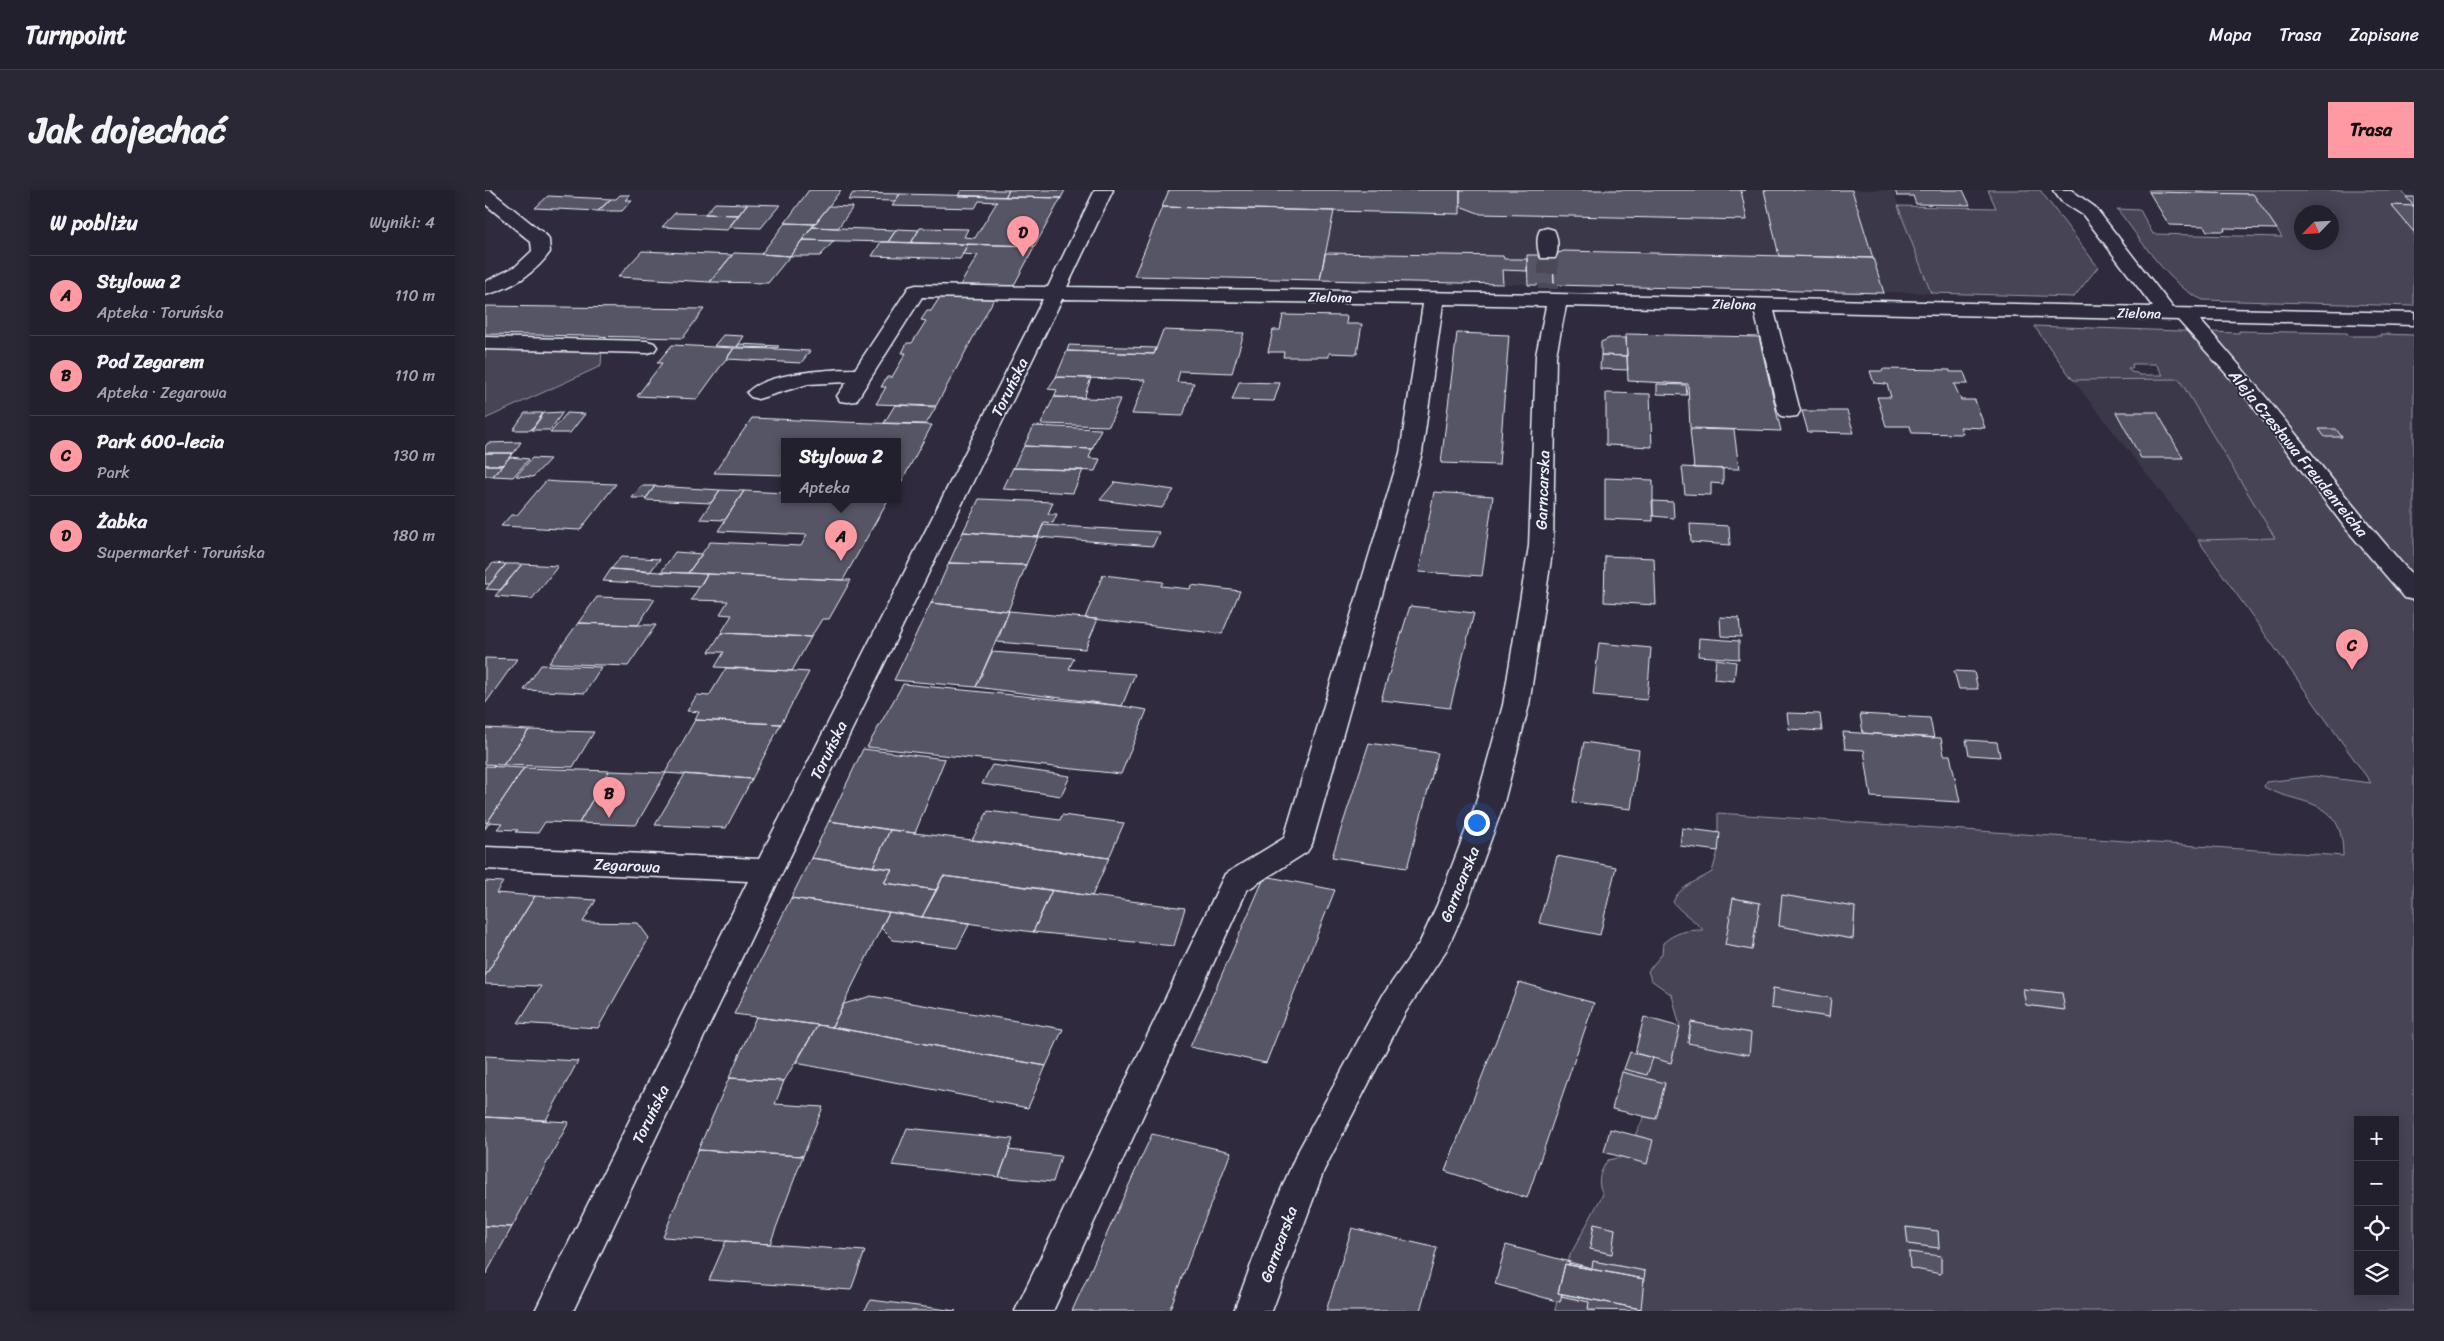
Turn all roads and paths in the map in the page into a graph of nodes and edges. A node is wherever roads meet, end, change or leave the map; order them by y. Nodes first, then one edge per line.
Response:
1 (1104, 190) edge
2 (2062, 190) edge
3 (2087, 190) edge
4 (485, 195) edge
5 (2089, 211) junction
6 (1547, 234) dead end
7 (1548, 254) tunnel mouth
8 (485, 289) edge
9 (1055, 294) junction
10 (1551, 296) junction
11 (1435, 298) junction
12 (1762, 304) junction
13 (2176, 314) junction
14 (2414, 319) edge
15 (485, 342) edge
16 (647, 346) dead end
17 (861, 376) junction
18 (758, 393) dead end
19 (848, 396) dead end
20 (1789, 411) dead end
21 (2414, 592) edge
22 (485, 858) edge
23 (768, 871) junction
24 (554, 1311) edge
25 (1034, 1311) edge
26 (1253, 1311) edge

1 - 9 street, Toruńska
2 - 5 street
3 - 5 street
4 - 8 street
5 - 13 street, Aleja Czesława Freudenreicha
6 - 7 street
9 - 11 street, Zielona
9 - 17 street, Zielona
9 - 23 street, Toruńska
10 - 11 street, Zielona
10 - 12 street, Zielona
10 - 26 street, Garncarska
11 - 25 street
12 - 13 street, Zielona
12 - 20 street
13 - 14 street, Zielona
13 - 21 street, Aleja Czesława Freudenreicha
15 - 16 street
17 - 18 street
17 - 19 street
22 - 23 street, Zegarowa
23 - 24 street, Toruńska

